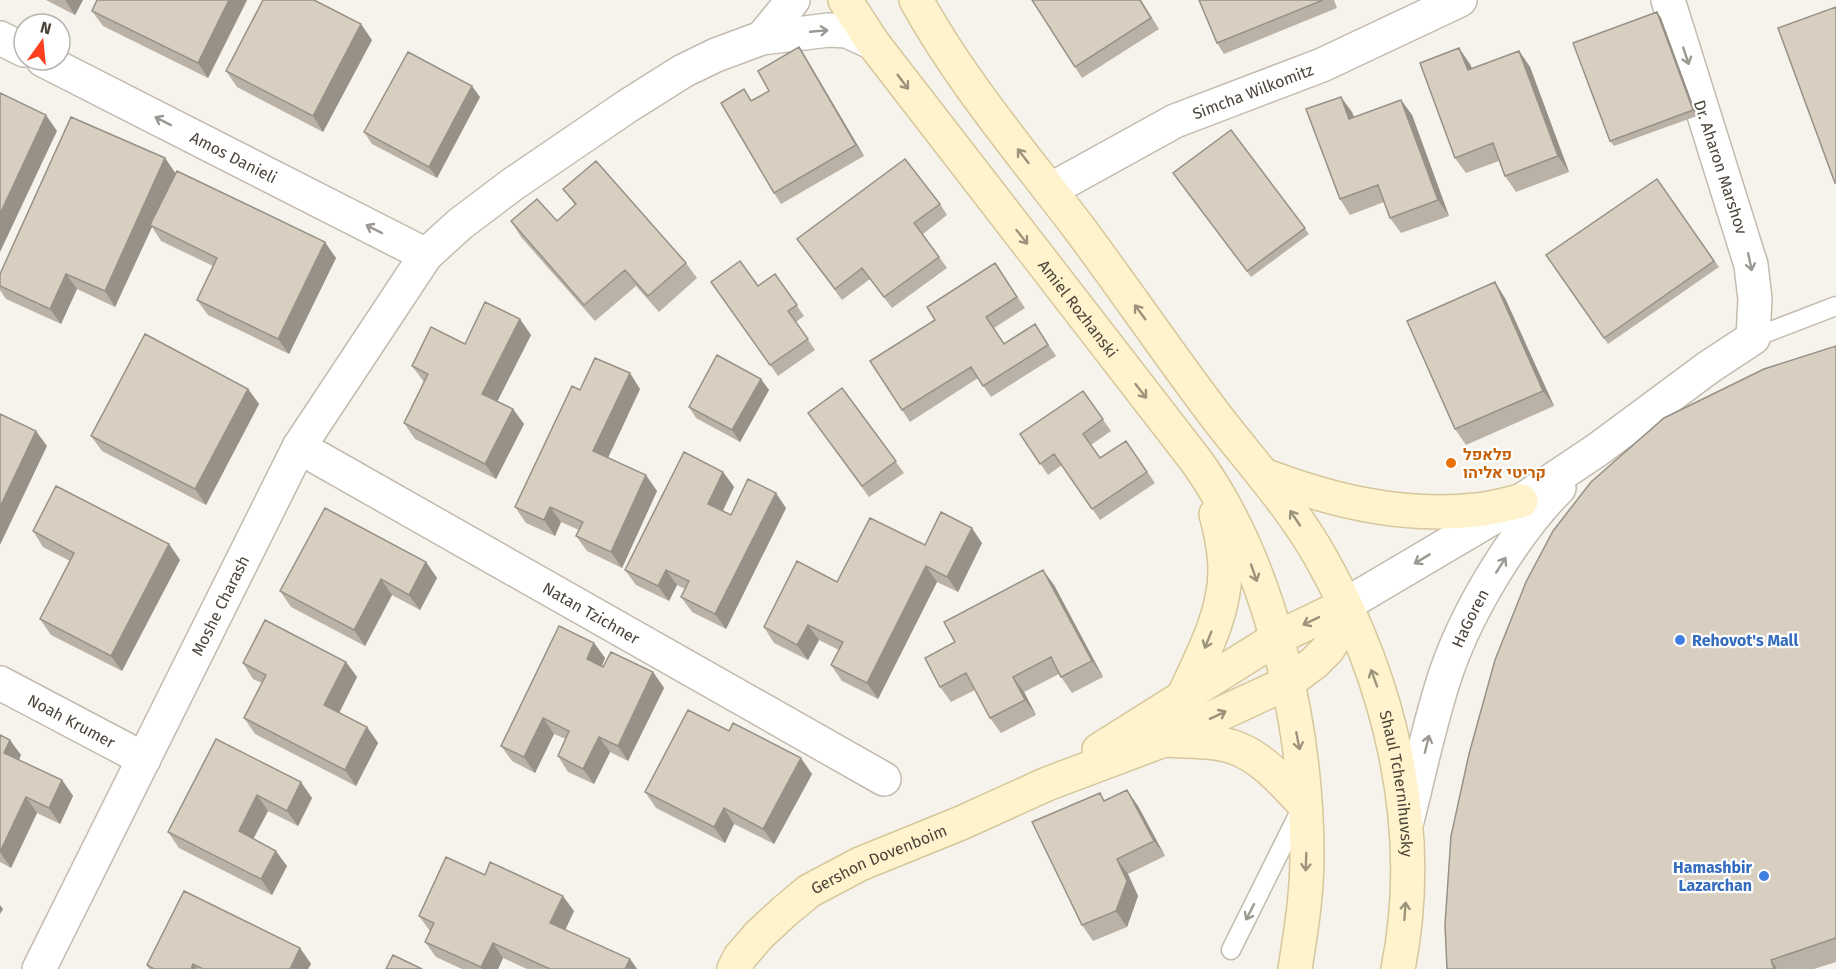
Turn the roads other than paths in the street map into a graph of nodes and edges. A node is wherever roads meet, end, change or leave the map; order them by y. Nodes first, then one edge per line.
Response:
1 (793, 0) edge
2 (845, 0) edge
3 (916, 0) edge
4 (1460, 0) edge
5 (1668, 0) edge
6 (762, 38) junction
7 (873, 43) junction
8 (67, 72) edge
9 (1050, 190) junction
10 (426, 255) junction
11 (1836, 306) edge
12 (1753, 338) junction
13 (299, 447) junction
14 (1597, 450) junction
15 (1197, 462) junction
16 (1264, 475) junction
17 (1521, 501) junction
18 (1345, 604) junction
19 (1277, 638) junction
20 (0, 683) edge
21 (1287, 683) junction
22 (1184, 695) junction
23 (1164, 740) junction
24 (144, 759) junction
25 (884, 779) dead end
26 (1047, 784) junction
27 (1304, 804) junction
28 (1407, 821) junction
29 (1231, 950) dead end
30 (39, 969) edge
31 (734, 969) edge
32 (1295, 969) edge
33 (1398, 969) edge

1 - 6 street
2 - 7 street, Amiel Rozhanski
9 -> 3 street
4 - 9 street, Simcha Wilkomitz
5 -> 12 street, Dr. Aharon Marshov
6 -> 7 street, Moshe Charash
6 - 10 street, Moshe Charash
7 -> 15 street, Amiel Rozhanski
10 -> 8 street, Amos Danieli
16 -> 9 street
10 - 13 street, Moshe Charash
11 - 12 lane
12 - 14 street, HaGoren
13 - 24 street, Moshe Charash
13 - 25 street, Natan Tzichner
14 - 17 street, HaGoren
28 -> 14 street, HaGoren
15 -> 19 street, Amiel Rozhanski
15 -> 22 street
16 - 17 street
18 -> 16 street
17 -> 18 street, HaGoren
18 -> 19 street, HaGoren
18 - 21 street, Gershon Dovenboim
28 -> 18 street, Shaul Tchernihuvsky
19 - 21 street
19 - 22 street, Gershon Dovenboim
20 - 24 street, Noah Krumer
23 -> 21 street, Gershon Dovenboim
21 -> 27 street
22 - 26 street, Gershon Dovenboim
23 - 26 street, Gershon Dovenboim
23 - 27 street
24 - 30 street, Moshe Charash
26 - 31 street, Gershon Dovenboim
27 -> 29 lane
27 -> 32 street
33 -> 28 street, Shaul Tchernihuvsky

